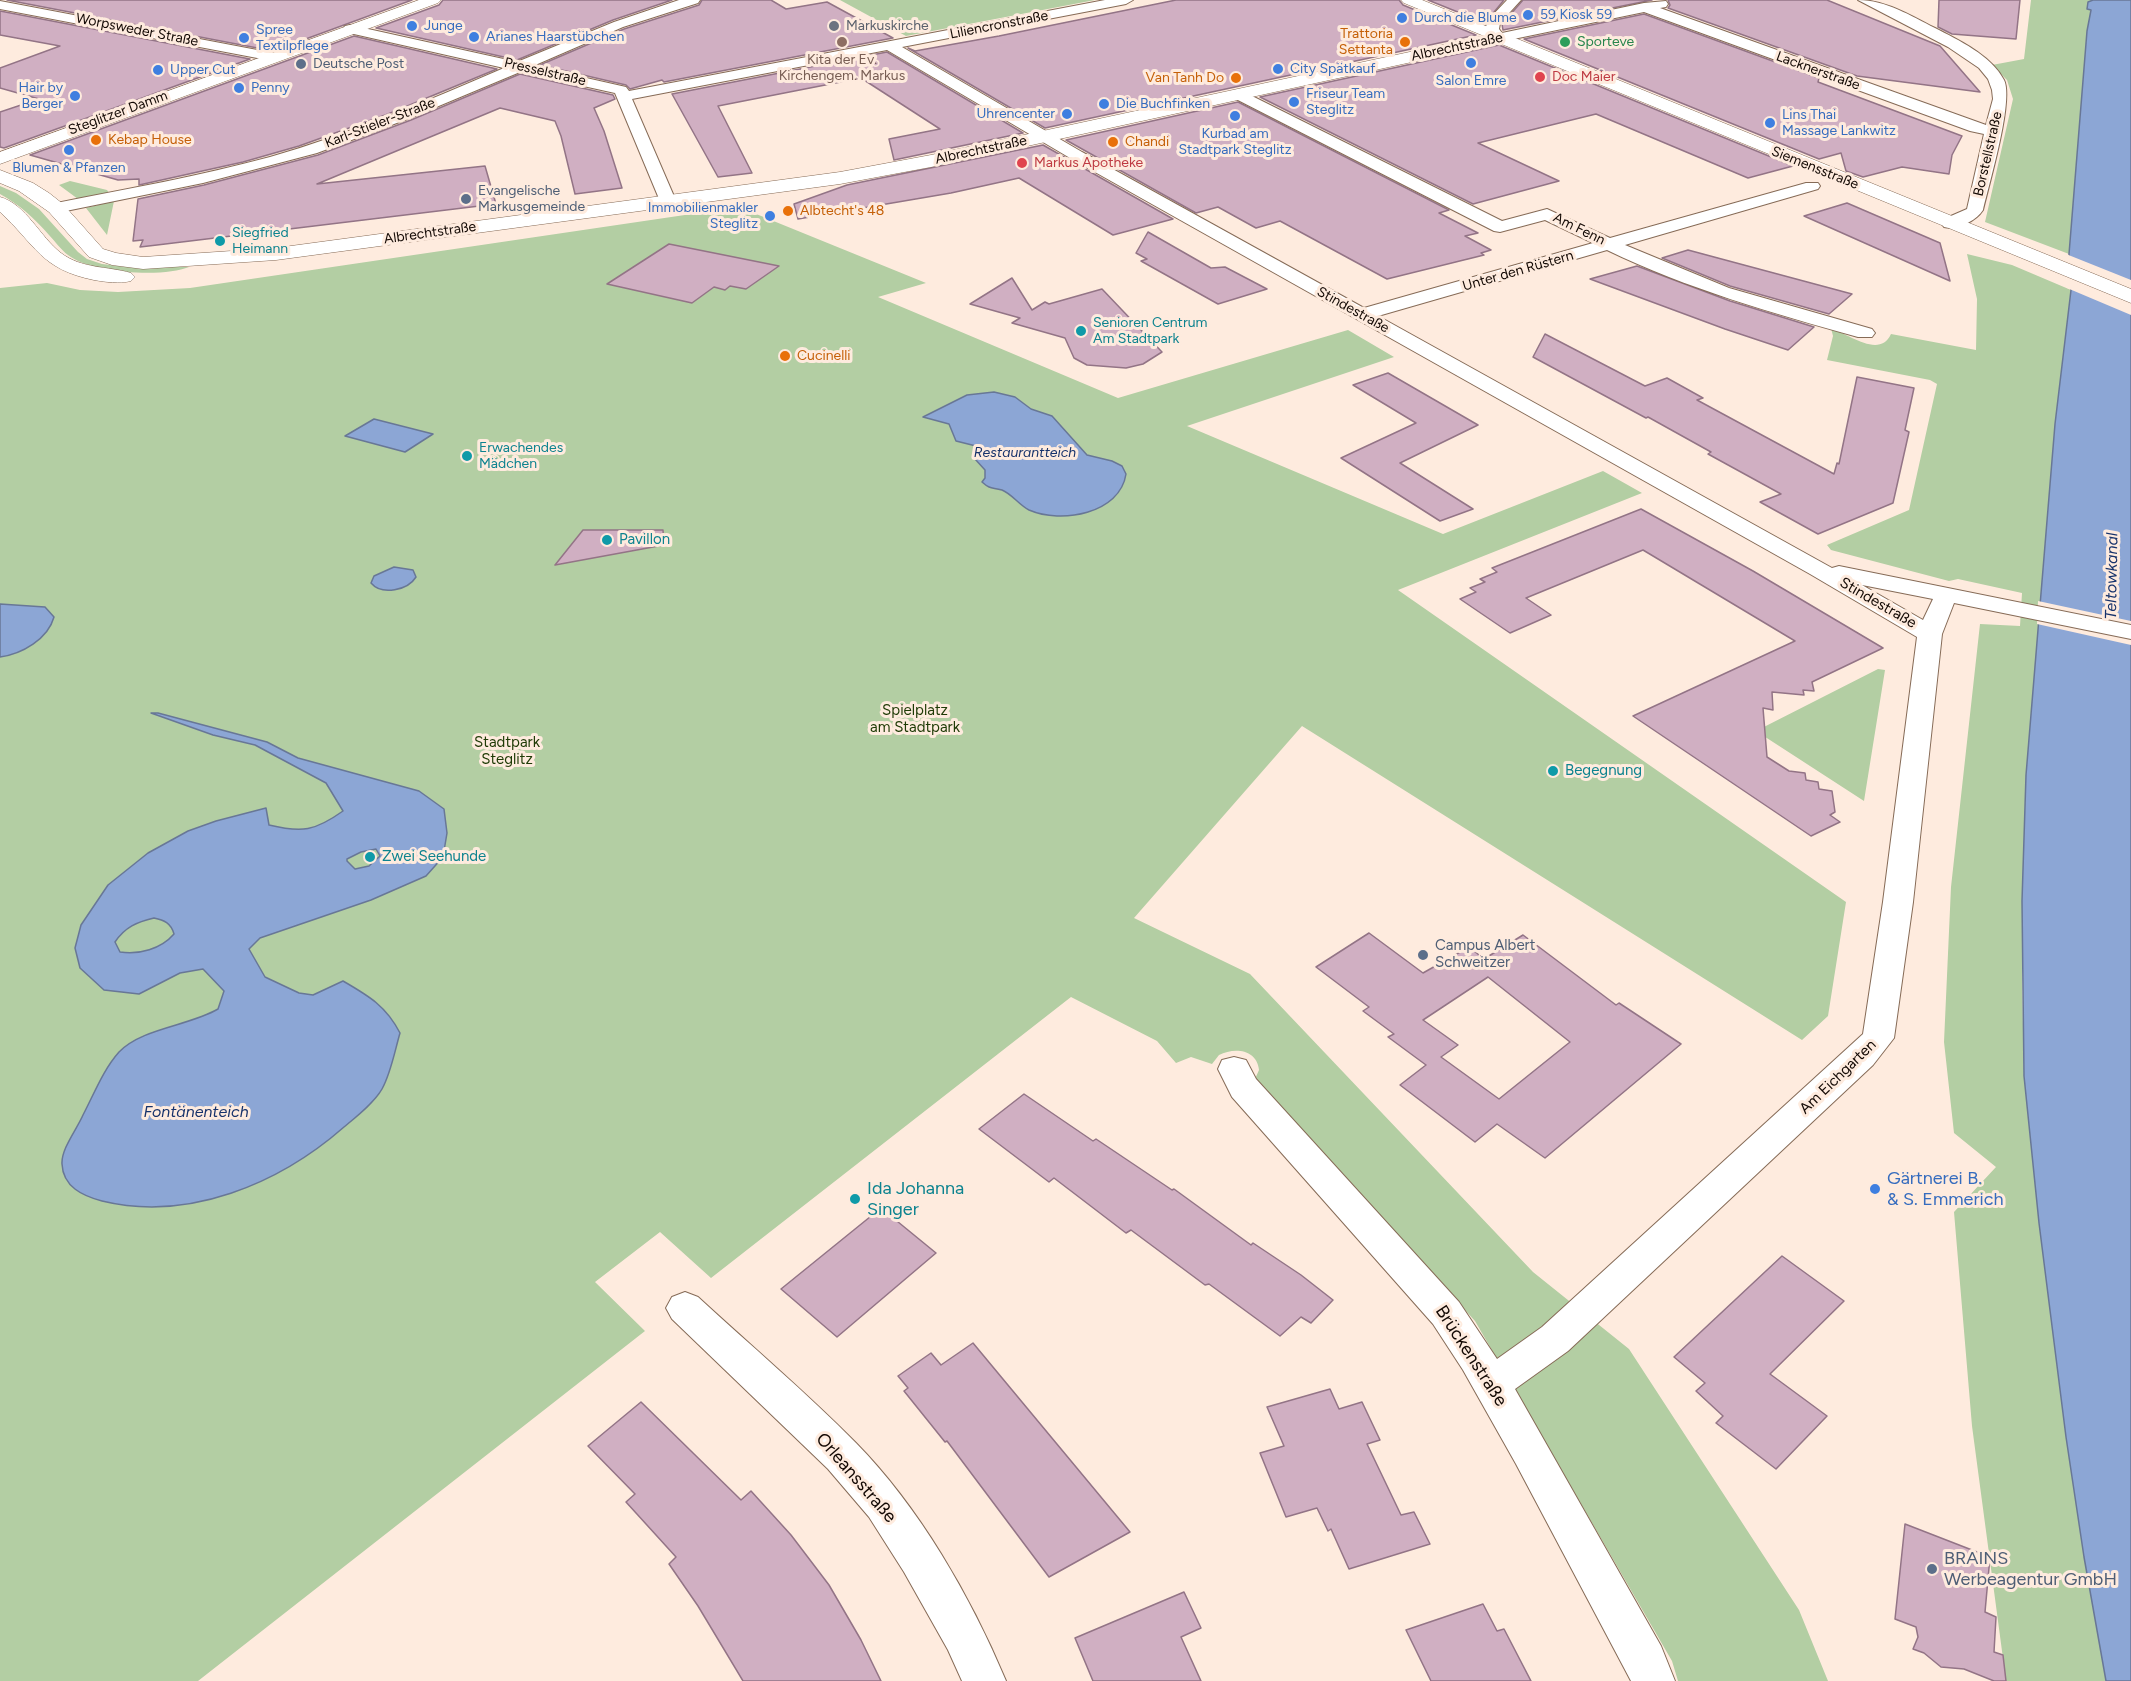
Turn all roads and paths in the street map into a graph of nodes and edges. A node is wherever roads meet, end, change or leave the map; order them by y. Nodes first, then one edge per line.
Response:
1 (433, 0) edge
2 (693, 0) edge
3 (1125, 0) edge
4 (1409, 0) edge
5 (1514, 0) edge
6 (1679, 0) edge
7 (1865, 0) edge
8 (0, 5) edge
9 (1644, 7) junction
10 (351, 29) junction
11 (1499, 38) junction
12 (890, 46) junction
13 (273, 57) junction
14 (519, 67) junction
15 (237, 69) junction
16 (1239, 95) junction
17 (624, 96) junction
18 (1992, 131) junction
19 (1044, 136) junction
20 (0, 144) edge
21 (0, 158) edge
22 (0, 176) edge
23 (1812, 186) dead end
24 (668, 201) junction
25 (0, 203) edge
26 (56, 208) junction
27 (1950, 223) junction
28 (1610, 244) junction
29 (276, 254) junction
30 (2131, 297) edge
31 (1361, 315) junction
32 (1865, 333) dead end
33 (1818, 568) junction
34 (1947, 594) junction
35 (2131, 632) edge
36 (1930, 634) junction
37 (1234, 1069) dead end
38 (684, 1308) dead end
39 (1491, 1384) junction
40 (984, 1681) edge
41 (1653, 1681) edge

1 - 10 street, Steglitzer Damm
2 - 14 street, Karl-Stieler-Straße
3 - 12 street, Liliencronstraße
4 - 11 street, Siemensstraße
5 - 11 street
6 - 9 street, Albrechtstraße
7 - 18 street, Borstellstraße
8 - 13 street, Worpsweder Straße
9 - 11 street, Albrechtstraße
9 - 18 street, Lacknerstraße
10 - 13 street, Steglitzer Damm
10 - 14 street, Presselstraße
11 - 16 street, Albrechtstraße
11 - 27 street, Siemensstraße
12 - 17 street, Liliencronstraße
12 - 19 street, Stindestraße
13 - 15 street, Steglitzer Damm
14 - 17 street, Presselstraße
14 - 26 street, Karl-Stieler-Straße
15 - 20 street, Steglitzer Damm
15 - 21 street, Steglitzer Damm
16 - 19 street, Albrechtstraße
16 - 28 street, Am Fenn
17 - 24 street
18 - 27 street, Borstellstraße
19 - 24 street, Albrechtstraße
19 - 31 street, Stindestraße
22 - 26 street
23 - 28 street, Unter den Rüstern
24 - 29 street, Albrechtstraße
25 - 29 street
26 - 29 street
27 - 30 street, Siemensstraße
28 - 31 street, Unter den Rüstern
28 - 32 street, Am Fenn
31 - 33 street, Stindestraße
33 - 34 street, Stindestraße
33 - 36 street, Stindestraße
34 - 35 street, Stindestraße
34 - 36 street, Stindestraße
36 - 39 street, Am Eichgarten
37 - 39 street, Brückenstraße
38 - 40 street, Orleansstraße
39 - 41 street, Brückenstraße

